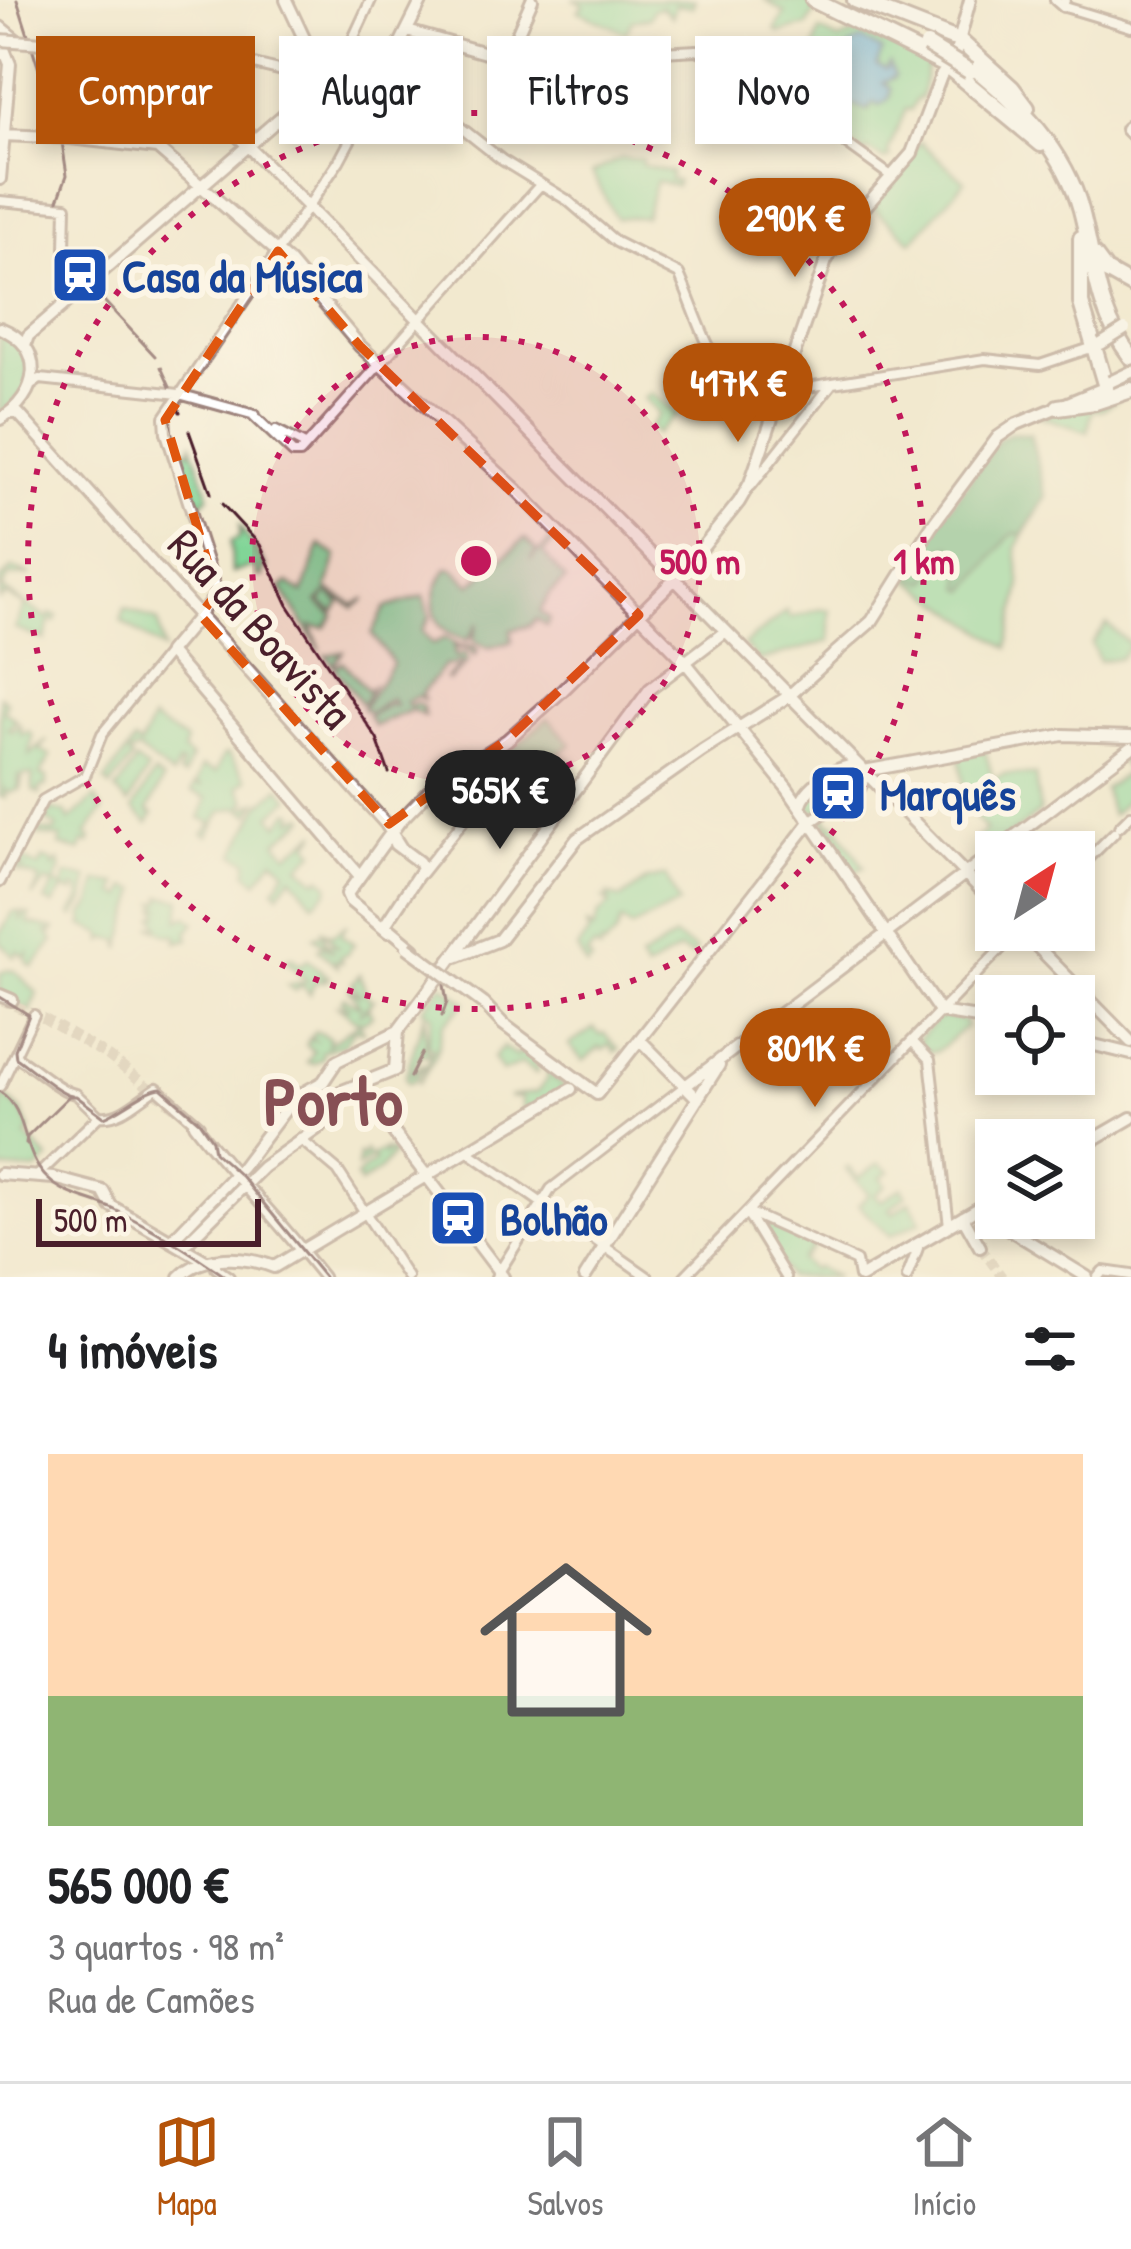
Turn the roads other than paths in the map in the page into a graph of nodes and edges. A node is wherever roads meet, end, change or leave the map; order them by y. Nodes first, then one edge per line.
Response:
1 (286, 0) edge
2 (369, 0) edge
3 (422, 0) edge
4 (813, 0) edge
5 (826, 0) edge
6 (840, 0) edge
7 (855, 0) edge
8 (970, 0) edge
9 (1062, 2) edge
10 (537, 3) edge
11 (1131, 25) edge
12 (0, 27) edge
13 (406, 31) junction
14 (301, 36) edge
15 (354, 36) edge
16 (404, 36) edge
17 (519, 36) edge
18 (956, 36) junction
19 (19, 40) junction
20 (1, 41) edge
21 (36, 42) edge
22 (927, 43) junction
23 (36, 45) edge
24 (671, 52) edge
25 (487, 54) edge
26 (11, 60) junction
27 (943, 68) junction
28 (972, 69) junction
29 (279, 116) edge
30 (463, 133) edge
31 (3, 135) junction
32 (348, 144) edge
33 (248, 146) junction
34 (893, 177) junction
35 (0, 179) edge
36 (541, 184) junction
37 (201, 186) junction
38 (0, 201) edge
39 (307, 207) junction
40 (1083, 235) junction
41 (278, 251) junction
42 (92, 278) junction
43 (1131, 283) edge
44 (418, 320) junction
45 (0, 328) edge
46 (1107, 339) edge
47 (21, 341) junction
48 (1131, 357) edge
49 (380, 364) junction
50 (1131, 372) edge
51 (36, 379) junction
52 (1107, 384) junction
53 (828, 387) junction
54 (1131, 388) edge
55 (782, 391) junction
56 (179, 394) junction
57 (22, 402) junction
58 (1049, 410) junction
59 (5, 416) edge
60 (773, 417) junction
61 (758, 472) junction
62 (96, 497) junction
63 (675, 580) junction
64 (200, 615) junction
65 (639, 615) junction
66 (726, 631) junction
67 (169, 652) junction
68 (685, 662) junction
69 (793, 691) junction
70 (734, 731) junction
71 (1130, 741) edge
72 (468, 767) junction
73 (862, 769) junction
74 (805, 810) junction
75 (1131, 815) edge
76 (392, 826) junction
77 (381, 846) junction
78 (401, 848) junction
79 (1095, 852) edge
80 (965, 873) junction
81 (359, 874) junction
82 (421, 874) junction
83 (0, 883) edge
84 (975, 883) edge
85 (385, 921) junction
86 (886, 934) junction
87 (402, 942) junction
88 (460, 950) junction
89 (999, 951) edge
90 (1040, 951) edge
91 (440, 974) junction
92 (488, 1008) junction
93 (940, 1012) junction
94 (34, 1015) dead end
95 (975, 1017) edge
96 (393, 1035) junction
97 (640, 1040) junction
98 (913, 1041) junction
99 (1095, 1043) edge
100 (1130, 1048) edge
101 (15, 1056) junction
102 (711, 1071) junction
103 (364, 1081) junction
104 (578, 1083) junction
105 (0, 1086) edge
106 (684, 1087) junction
107 (698, 1099) junction
108 (99, 1116) junction
109 (1131, 1118) edge
110 (193, 1120) joint
111 (293, 1132) junction
112 (1095, 1139) edge
113 (465, 1150) junction
114 (0, 1174) edge
115 (426, 1175) junction
116 (37, 1176) junction
117 (239, 1180) junction
118 (540, 1206) junction
119 (747, 1211) junction
120 (975, 1212) edge
121 (366, 1214) junction
122 (964, 1217) junction
123 (949, 1226) junction
124 (1024, 1239) edge
125 (922, 1244) junction
126 (980, 1247) tunnel mouth
127 (604, 1248) junction
128 (184, 1251) junction
129 (302, 1251) junction
130 (212, 1261) junction
131 (499, 1275) edge
132 (1131, 1275) edge
133 (180, 1277) edge
134 (229, 1277) edge
135 (323, 1277) edge
136 (407, 1277) edge
137 (585, 1277) edge
138 (647, 1277) edge
139 (684, 1277) edge
140 (786, 1277) edge
141 (860, 1277) edge
142 (907, 1277) edge
143 (1084, 1277) edge
144 (1098, 1277) edge

1 - 14 main road
2 - 15 street
3 - 13 main road
4 - 22 highway
5 - 22 highway
6 - 22 highway
7 - 22 highway
8 - 18 main road
9 - 11 street
10 - 17 main road
12 - 19 main road, bridge
13 - 16 main road
13 - 25 main road
18 - 22 highway
18 - 27 main road
18 - 28 highway
19 - 20 main road, bridge
19 - 21 main road, bridge
20 - 26 main road
22 - 27 highway
22 - 28 highway, bridge
23 - 26 main road, bridge
24 - 34 street
26 - 31 main road
27 - 28 highway
27 - 34 main road
28 - 40 highway
29 - 33 main road
30 - 36 street
31 - 35 main road
31 - 37 main road, bridge
32 - 39 street
33 - 37 main road
33 - 39 main road
34 - 55 main road
36 - 44 street
36 - 60 street
37 - 41 main road
37 - 42 main road
38 - 42 street
39 - 41 street
39 - 44 main road
40 - 43 highway
40 - 46 highway
40 - 48 highway
41 - 49 main road
41 - 56 street
42 - 47 main road
44 - 49 street
44 - 63 main road
45 - 47 main road
46 - 50 highway
46 - 52 highway
46 - 53 street
46 - 54 highway
47 - 51 main road
49 - 56 street
49 - 65 main road
50 - 52 main road, bridge
51 - 56 street
51 - 57 main road
52 - 58 main road
53 - 55 street
53 - 61 street
54 - 58 highway
55 - 60 main road
56 - 64 street
57 - 59 main road
57 - 62 main road
58 - 69 main road
59 - 62 main road
60 - 61 main road
61 - 63 main road
62 - 64 main road, Rua da Boavista
63 - 65 main road
63 - 66 main road
64 - 67 main road
64 - 76 main road, Rua da Boavista
65 - 68 main road
65 - 72 main road
66 - 68 main road
66 - 69 main road
67 - 81 main road
67 - 83 street
68 - 70 main road
68 - 88 main road
69 - 70 main road
69 - 73 main road
70 - 74 main road
70 - 88 main road
71 - 73 main road
71 - 80 main road
72 - 76 main road
72 - 82 street
73 - 74 main road
73 - 74 main road
73 - 80 main road
74 - 86 main road
74 - 97 main road
75 - 79 street
76 - 77 main road
76 - 78 main road, Rua da Boavista
77 - 78 main road
77 - 81 main road
78 - 82 main road, Rua da Boavista
80 - 84 main road
80 - 86 main road
81 - 85 main road
82 - 85 main road
85 - 87 main road
86 - 93 main road
86 - 102 main road
87 - 91 main road
87 - 92 main road, bridge
88 - 91 main road
89 - 93 street
90 - 100 main road
91 - 92 main road
91 - 96 main road
92 - 104 main road
93 - 95 main road
93 - 98 street
94 - 101 street
96 - 103 main road
96 - 111 main road
97 - 104 main road
97 - 106 main road
98 - 119 street
98 - 123 street
99 - 100 main road
101 - 105 street
101 - 108 street
102 - 106 main road
102 - 107 main road
103 - 111 main road
103 - 115 main road
104 - 113 main road
106 - 107 main road
106 - 118 street
107 - 127 main road
108 - 110 street
108 - 116 street
109 - 112 main road
110 - 117 main road
111 - 117 main road
111 - 117 main road
111 - 121 street
113 - 115 main road
113 - 118 street
114 - 116 main road
115 - 121 main road
115 - 131 main road
116 - 128 main road
117 - 128 main road
117 - 129 main road
118 - 127 street
118 - 131 street
119 - 139 street
119 - 140 street
119 - 141 street
120 - 122 main road
121 - 129 main road
121 - 136 street
122 - 123 main road
122 - 126 main road
123 - 125 main road
124 - 143 main road
125 - 141 main road
125 - 142 street
127 - 137 main road
127 - 138 street
128 - 130 main road
128 - 133 main road
129 - 130 main road
129 - 135 street
130 - 134 street
132 - 144 street

